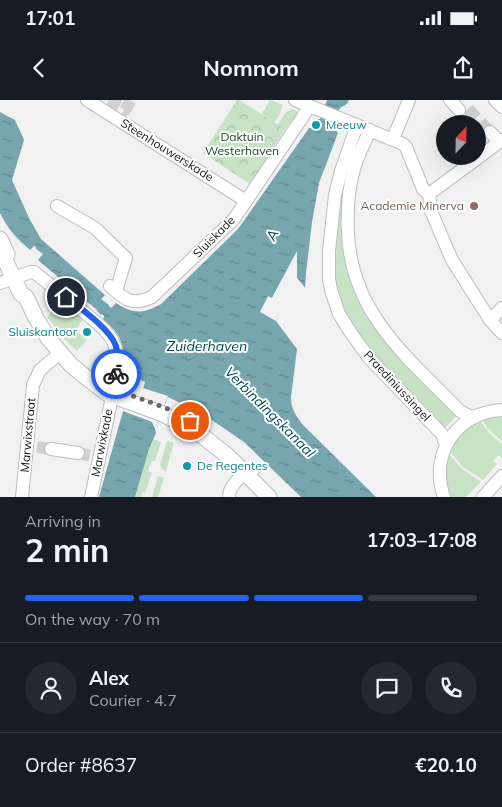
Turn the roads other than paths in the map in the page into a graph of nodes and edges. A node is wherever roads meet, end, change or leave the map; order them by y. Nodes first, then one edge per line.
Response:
1 (295, 100) edge
2 (409, 100) edge
3 (450, 100) edge
4 (495, 100) edge
5 (91, 103) edge
6 (309, 106) junction
7 (502, 108) edge
8 (459, 110) tunnel mouth
9 (357, 125) junction
10 (370, 130) junction
11 (490, 132) tunnel mouth
12 (393, 140) junction
13 (501, 141) edge
14 (429, 194) junction
15 (246, 201) junction
16 (57, 206) dead end
17 (0, 238) edge
18 (11, 279) edge
19 (502, 308) edge
20 (490, 320) junction
21 (502, 333) edge
22 (60, 353) junction
23 (108, 390) junction
24 (502, 410) edge
25 (475, 417) junction
26 (446, 445) junction
27 (51, 449) tunnel mouth
28 (78, 453) tunnel mouth
29 (250, 474) junction
30 (502, 476) edge
31 (22, 497) edge
32 (91, 497) edge
33 (229, 497) edge
34 (234, 497) edge
35 (269, 497) edge
36 (281, 497) edge
37 (444, 497) edge
38 (483, 497) edge

1 - 6 street
2 - 12 street
3 - 8 street
4 - 7 street
5 - 15 street, Steenhouwerskade
6 - 9 street
6 - 15 street, Sluiskade
9 - 10 street
9 - 26 street, Praediniussingel
10 - 12 street
10 - 25 street
11 - 13 street
12 - 14 street
13 - 14 street
14 - 20 street
15 - 16 street, Sluiskade
17 - 18 main road
18 - 22 main road
18 - 23 street, Marwixkade
19 - 20 street
20 - 21 street
22 - 23 main road
22 - 31 street, Marwixstraat
23 - 29 main road
23 - 32 street, Marwixkade
24 - 25 street
25 - 26 street
26 - 37 street
27 - 28 street
29 - 33 street
29 - 34 street
29 - 35 main road
29 - 36 main road
30 - 38 street

